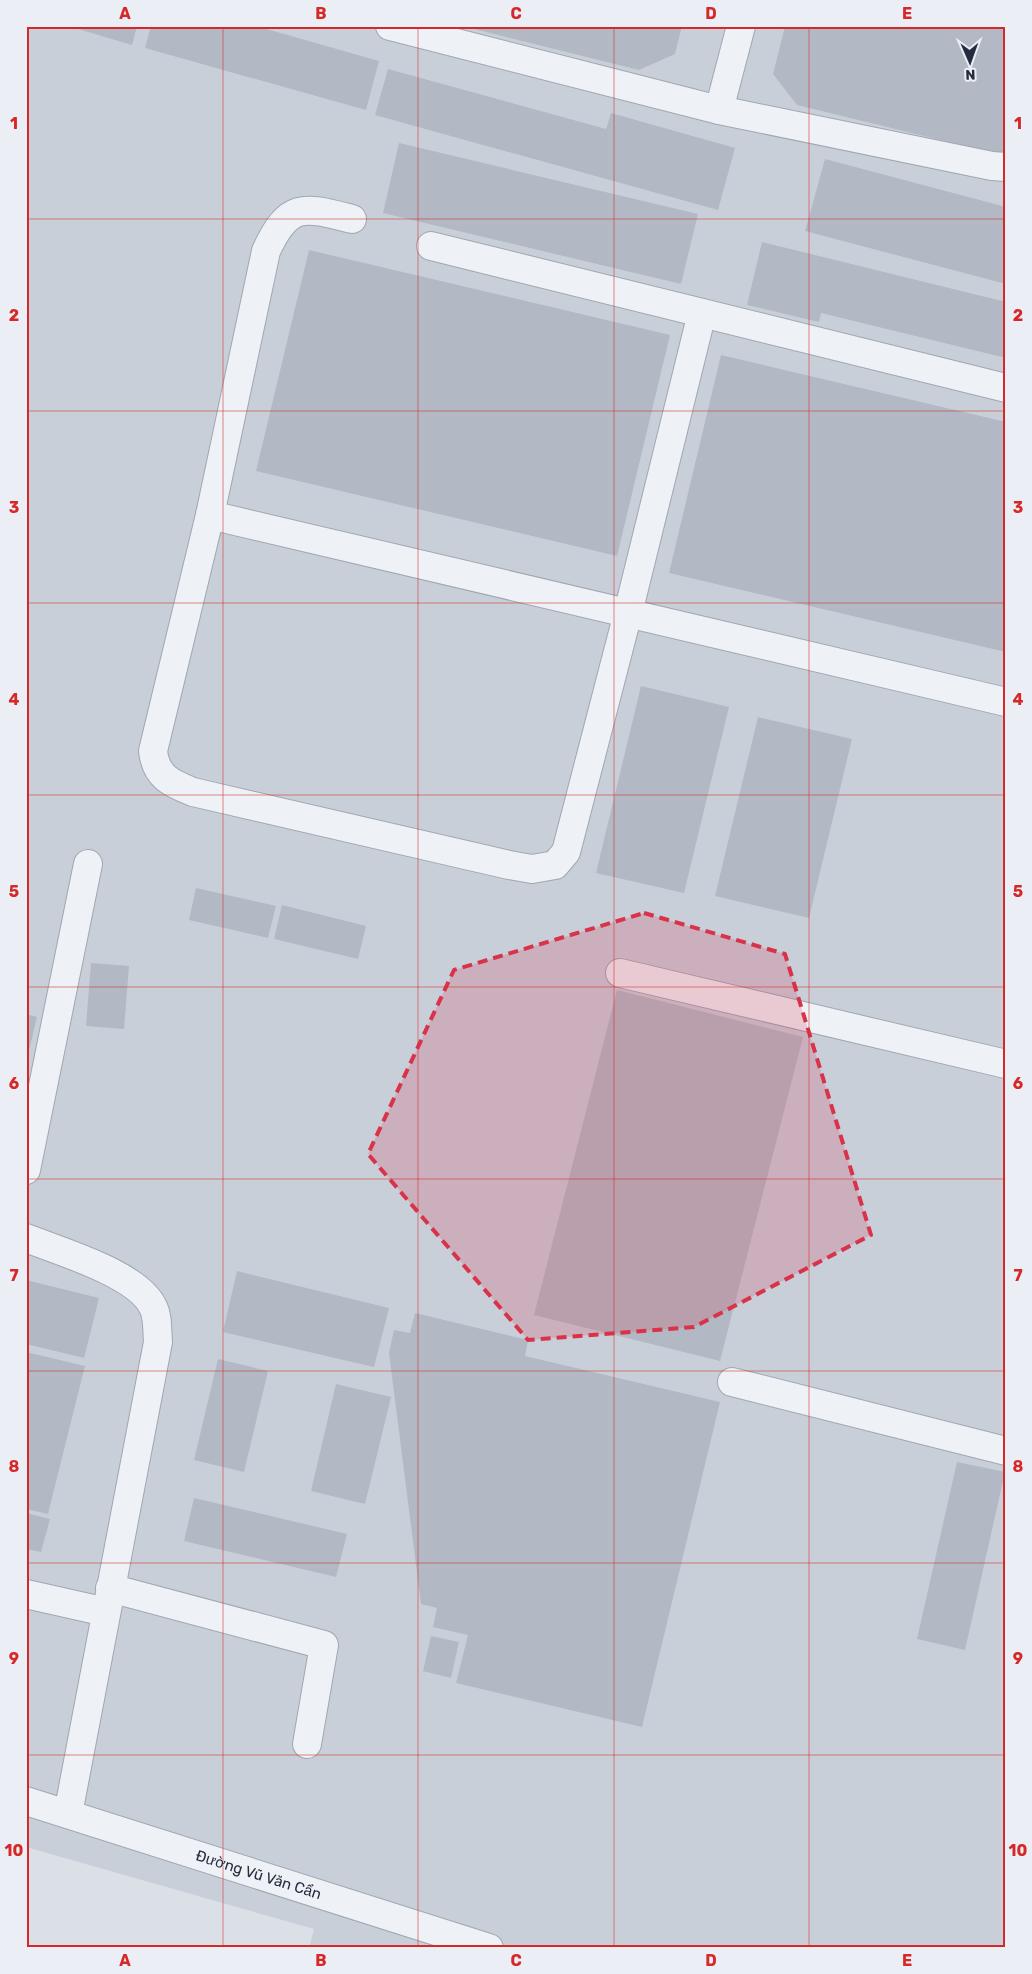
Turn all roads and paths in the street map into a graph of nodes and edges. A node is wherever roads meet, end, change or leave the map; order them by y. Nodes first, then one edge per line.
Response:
1 (390, 26) edge
2 (740, 26) edge
3 (719, 110) junction
4 (1006, 167) edge
5 (352, 219) dead end
6 (431, 246) dead end
7 (702, 313) junction
8 (1006, 388) edge
9 (210, 515) junction
10 (628, 613) junction
11 (1006, 702) edge
12 (88, 864) dead end
13 (620, 973) dead end
14 (1006, 1064) edge
15 (26, 1170) edge
16 (26, 1238) edge
17 (732, 1382) dead end
18 (1006, 1451) edge
19 (26, 1594) edge
20 (108, 1600) junction
21 (307, 1744) dead end
22 (26, 1801) edge
23 (68, 1814) junction
24 (489, 1948) edge

1 - 3 street
2 - 3 street
3 - 4 street
5 - 9 street
6 - 7 street
7 - 8 street
7 - 10 street
9 - 10 street
9 - 10 street
10 - 11 street
12 - 15 street
13 - 14 street
16 - 20 street
17 - 18 street
19 - 20 street
20 - 21 street
20 - 23 street
22 - 23 street, Đường Vũ Văn Cẩn
23 - 24 street, Đường Vũ Văn Cẩn

